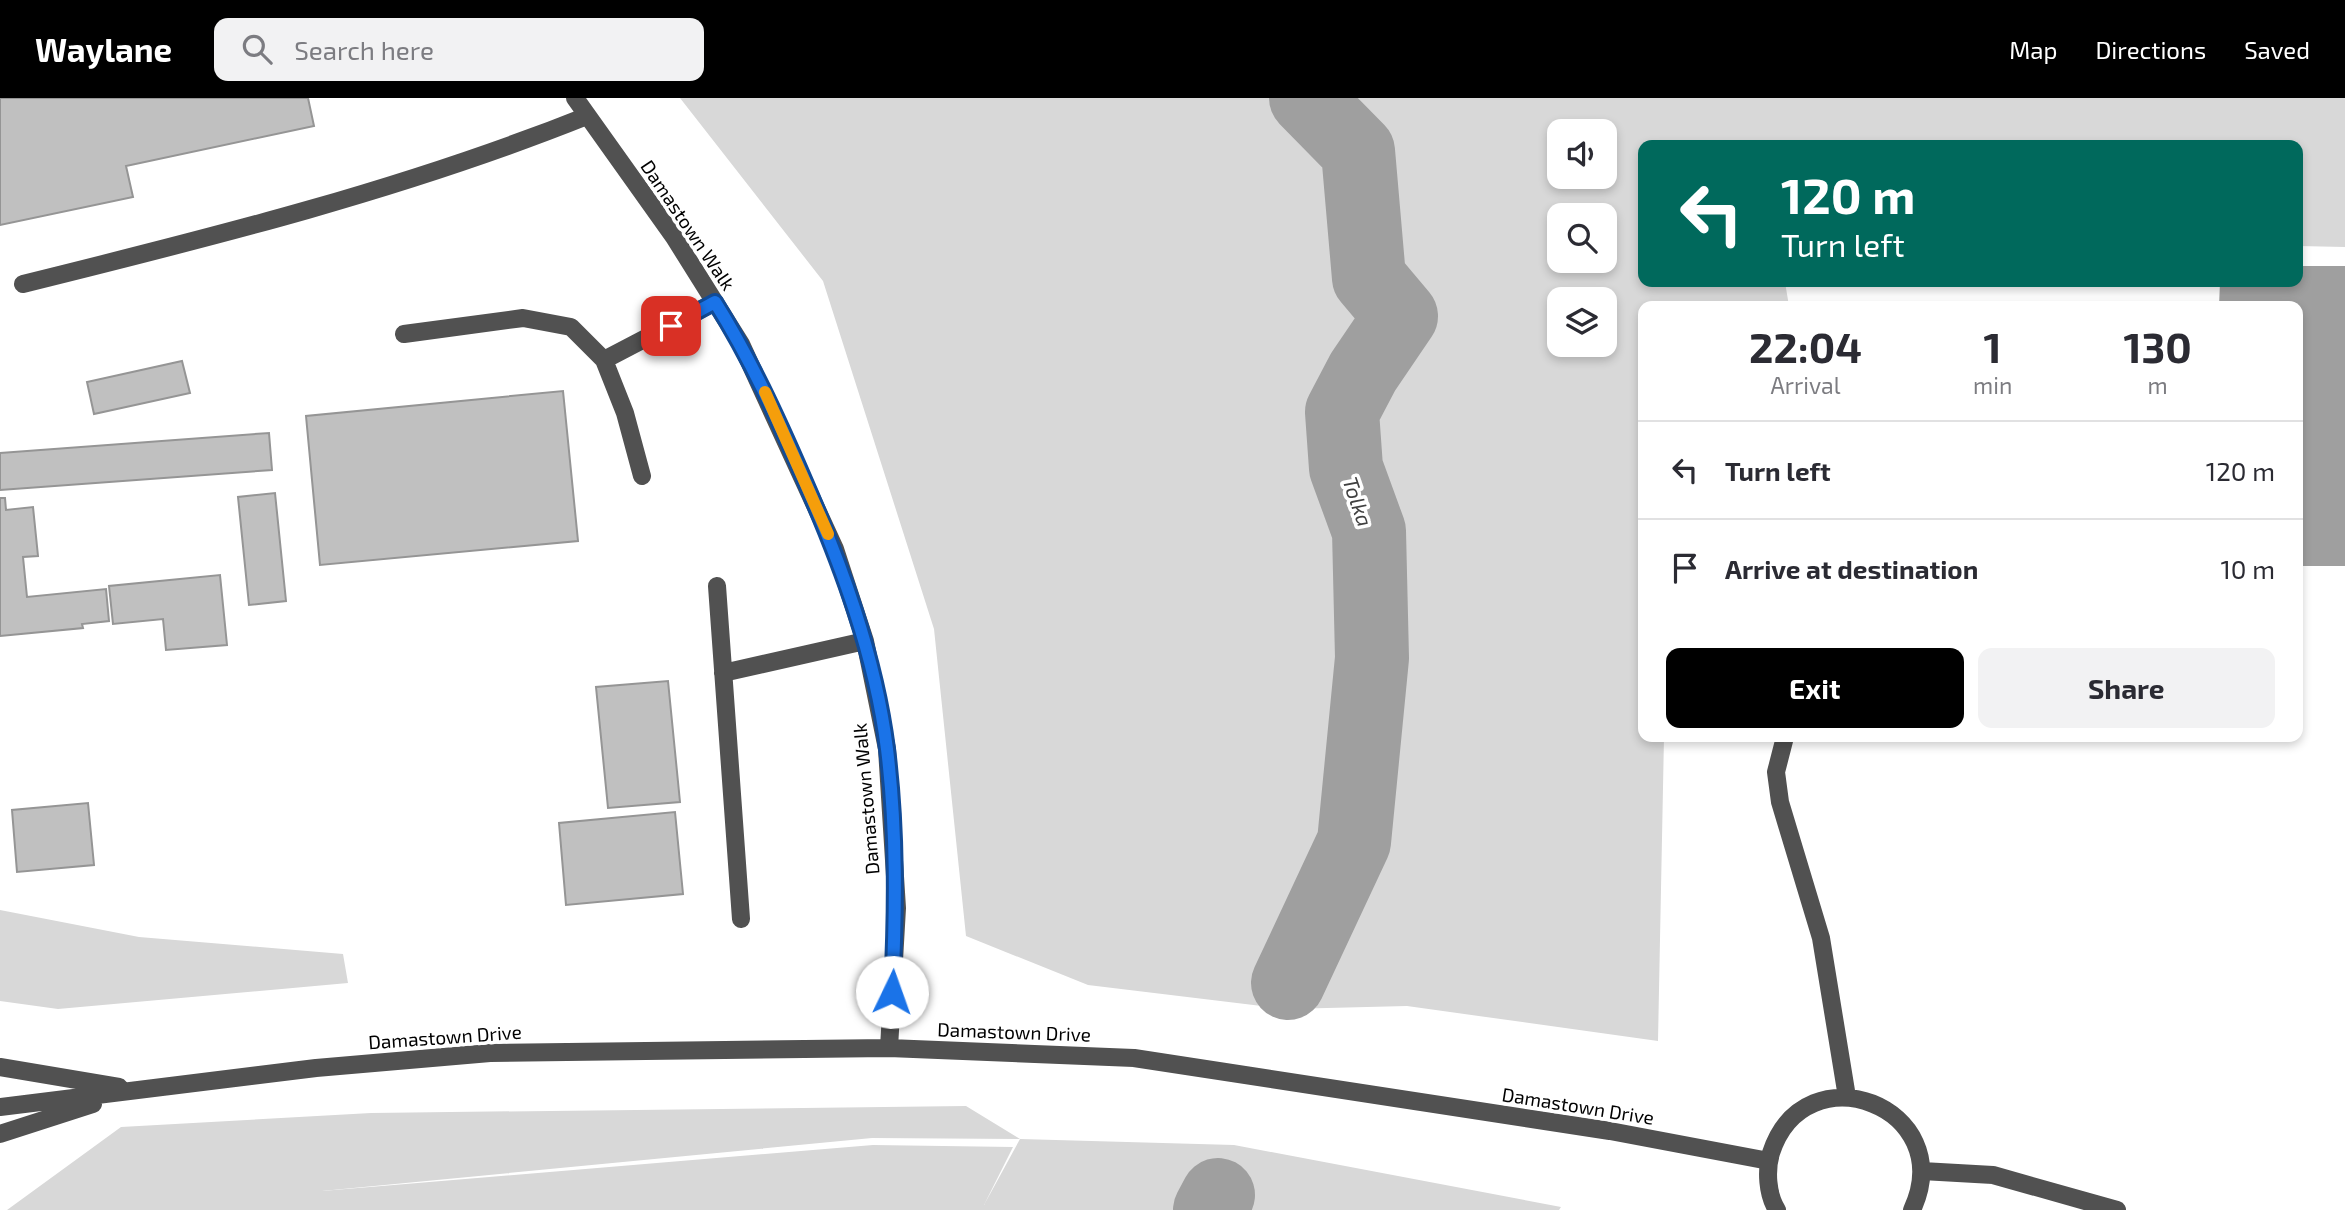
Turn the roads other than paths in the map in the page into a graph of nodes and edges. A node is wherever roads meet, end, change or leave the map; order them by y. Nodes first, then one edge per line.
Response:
1 (575, 98) edge
2 (587, 116) junction
3 (23, 284) dead end
4 (715, 302) junction
5 (404, 334) dead end
6 (604, 360) junction
7 (642, 477) dead end
8 (717, 586) dead end
9 (865, 641) junction
10 (723, 673) junction
11 (1784, 742) edge
12 (741, 919) dead end
13 (889, 1048) junction
14 (0, 1067) edge
15 (140, 1090) junction
16 (1847, 1097) junction
17 (0, 1107) edge
18 (0, 1134) edge
19 (1769, 1161) junction
20 (1922, 1171) junction
21 (1777, 1210) edge
22 (1913, 1210) edge
23 (2117, 1210) edge

1 - 2 street, Damastown Walk
2 - 3 street
2 - 4 street, Damastown Walk
4 - 6 street
4 - 9 street, Damastown Walk
5 - 6 street
6 - 7 street
8 - 10 street
9 - 10 street
9 - 13 street, Damastown Walk
10 - 12 street
11 - 16 street
13 - 15 street, Damastown Drive
13 - 19 street, Damastown Drive
14 - 15 street
15 - 17 street, Damastown Drive
15 - 18 street
16 - 19 street
16 - 20 street
19 - 21 street
20 - 22 street
20 - 23 street

